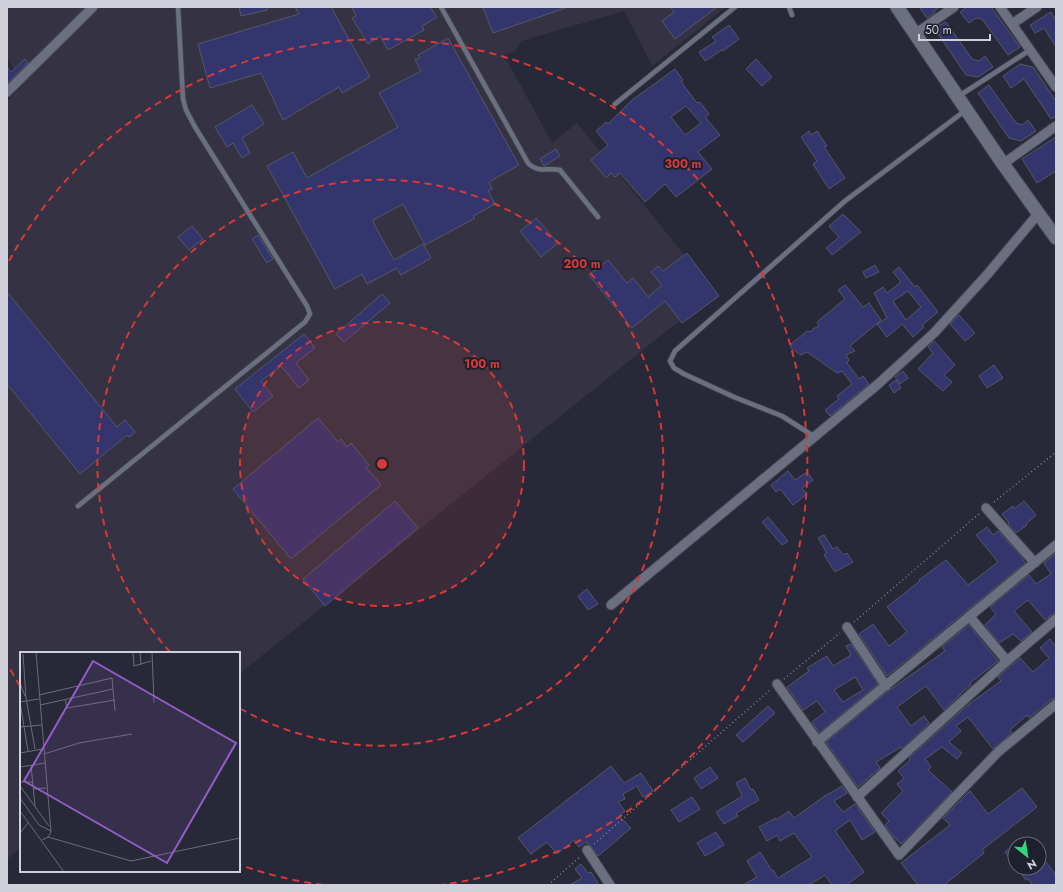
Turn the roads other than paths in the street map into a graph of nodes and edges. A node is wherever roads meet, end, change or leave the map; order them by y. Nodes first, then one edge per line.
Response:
1 (93, 7) edge
2 (178, 7) edge
3 (441, 7) edge
4 (735, 7) edge
5 (789, 7) edge
6 (897, 7) edge
7 (954, 7) edge
8 (1000, 7) edge
9 (1037, 7) edge
10 (792, 15) dead end
11 (1012, 24) junction
12 (915, 34) junction
13 (1030, 50) junction
14 (1056, 87) edge
15 (7, 92) edge
16 (958, 97) junction
17 (615, 104) dead end
18 (967, 110) junction
19 (1056, 126) edge
20 (1003, 164) junction
21 (1038, 214) junction
22 (598, 217) dead end
23 (1056, 238) edge
24 (815, 437) junction
25 (78, 506) dead end
26 (986, 508) road end
27 (1056, 545) edge
28 (1034, 563) junction
29 (611, 605) dead end
30 (970, 617) junction
31 (1056, 619) edge
32 (847, 627) road end
33 (1006, 661) junction
34 (777, 684) road end
35 (886, 686) junction
36 (1056, 704) edge
37 (818, 742) junction
38 (857, 797) junction
39 (587, 850) road end
40 (610, 885) edge

1 - 15 street
2 - 25 lane
3 - 22 lane
4 - 17 lane
5 - 10 lane
6 - 12 street
7 - 12 street
8 - 11 street
9 - 11 street
11 - 13 street
12 - 16 street
13 - 14 street
13 - 16 lane
16 - 18 street
18 - 20 street
18 - 24 lane
19 - 20 street
20 - 21 street
21 - 23 street
21 - 24 street
24 - 29 street
26 - 28 street
27 - 28 street
28 - 30 street
30 - 33 street
30 - 35 street
31 - 33 street
32 - 35 street
33 - 38 street
34 - 37 street
35 - 37 street
36 - 38 street
37 - 38 street
39 - 40 street

